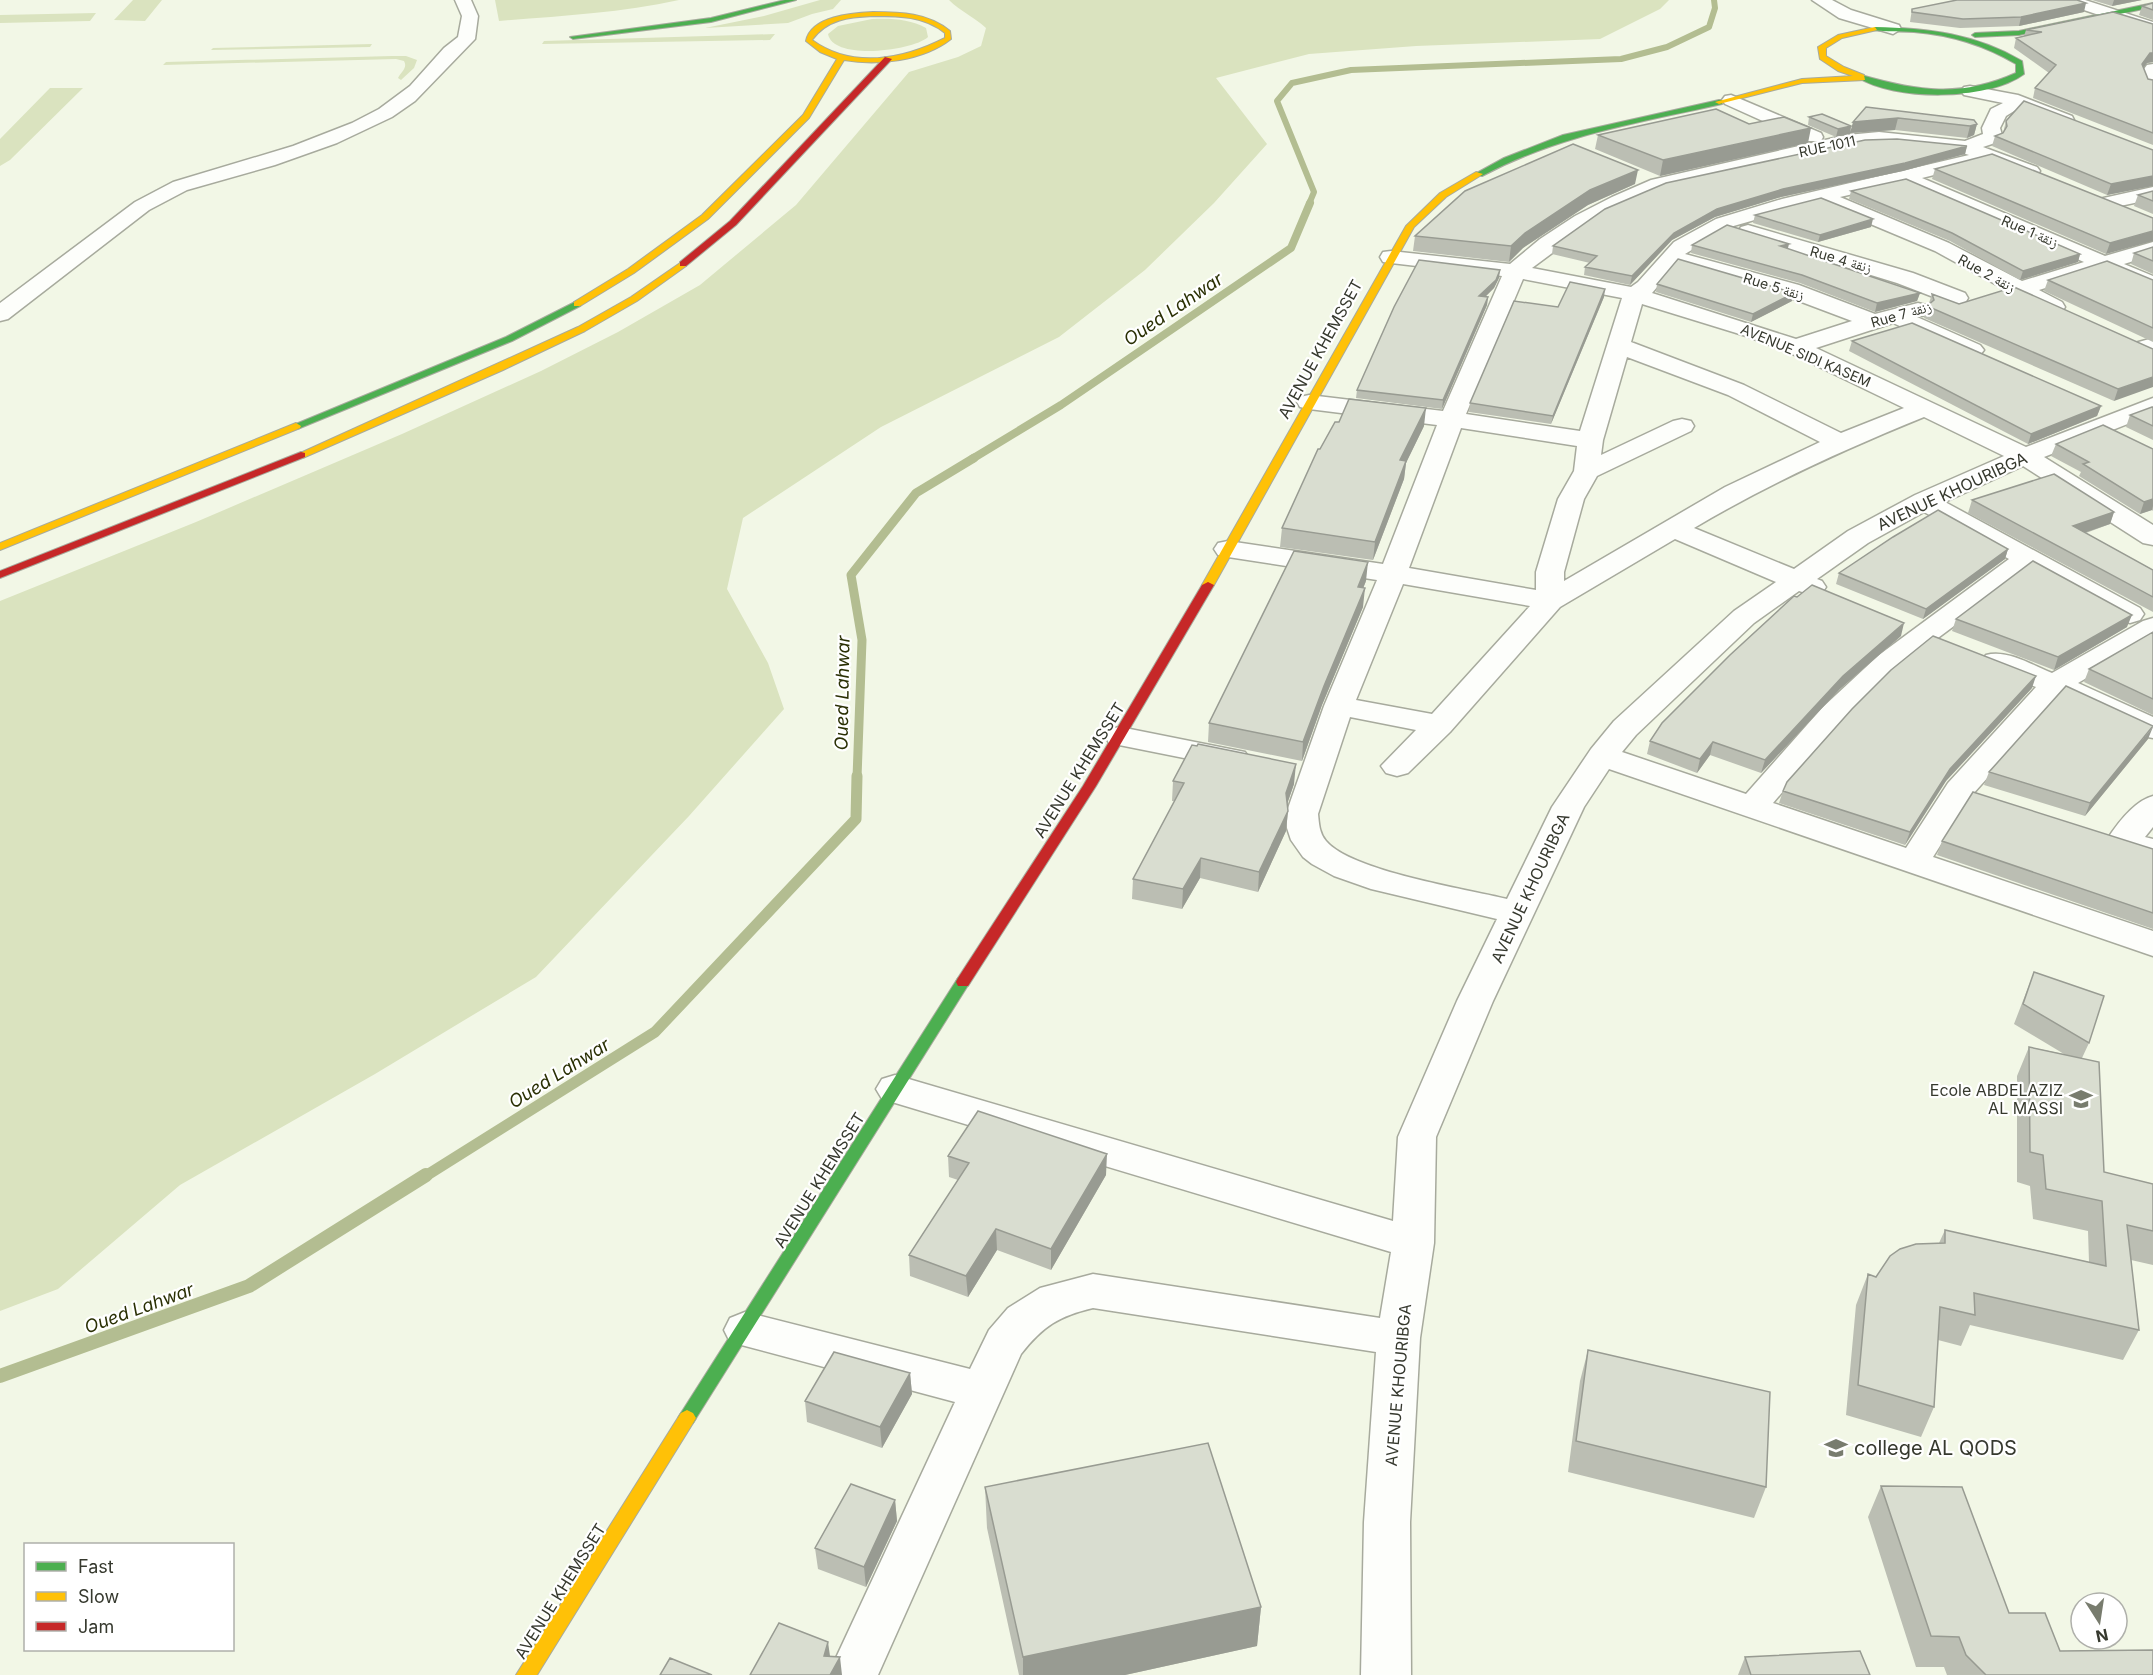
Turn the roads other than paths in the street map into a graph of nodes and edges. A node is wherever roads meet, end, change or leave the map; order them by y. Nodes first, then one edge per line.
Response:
1 (463, 0) edge
2 (793, 0) edge
3 (873, 0) edge
4 (1821, 0) edge
5 (2070, 0) edge
6 (2099, 0) edge
7 (909, 2) dead end
8 (2145, 8) edge
9 (1845, 14) junction
10 (2109, 14) junction
11 (850, 17) junction
12 (919, 18) junction
13 (2153, 28) edge
14 (1893, 29) junction
15 (2019, 33) junction
16 (1845, 34) junction
17 (1957, 35) junction
18 (573, 37) dead end
19 (1998, 49) junction
20 (842, 57) junction
21 (1825, 58) junction
22 (888, 59) junction
23 (2153, 69) edge
24 (1862, 78) junction
25 (1802, 81) junction
26 (2153, 84) edge
27 (1970, 91) joint
28 (2010, 95) junction
29 (1731, 100) junction
30 (2082, 127) edge
31 (1554, 142) junction
32 (1831, 144) junction
33 (1968, 146) junction
34 (1585, 155) edge
35 (1992, 155) junction
36 (1722, 169) junction
37 (1637, 176) edge
38 (1906, 178) junction
39 (2046, 178) edge
40 (1658, 184) junction
41 (2153, 193) edge
42 (2086, 195) edge
43 (1820, 196) junction
44 (1789, 203) junction
45 (2106, 203) junction
46 (2134, 215) edge
47 (1723, 223) junction
48 (2153, 248) edge
49 (1391, 257) junction
50 (1672, 257) junction
51 (2102, 262) junction
52 (1515, 271) junction
53 (2153, 284) edge
54 (2012, 287) junction
55 (1634, 294) junction
56 (1958, 298) junction
57 (2070, 309) edge
58 (0, 314) edge
59 (1896, 316) junction
60 (1873, 321) junction
61 (1619, 346) junction
62 (1796, 347) junction
63 (1993, 359) edge
64 (1309, 402) junction
65 (1925, 408) junction
66 (2118, 418) edge
67 (1452, 419) junction
68 (1682, 426) dead end
69 (1590, 440) junction
70 (1840, 442) junction
71 (2025, 456) junction
72 (1587, 471) junction
73 (1924, 501) junction
74 (1672, 528) junction
75 (2153, 537) edge
76 (0, 546) edge
77 (1228, 549) junction
78 (2028, 558) junction
79 (1393, 574) junction
80 (0, 575) edge
81 (1797, 581) junction
82 (1840, 598) edge
83 (1550, 601) junction
84 (1893, 620) edge
85 (2153, 627) edge
86 (1924, 633) junction
87 (2055, 684) junction
88 (1339, 706) junction
89 (1439, 724) junction
90 (2153, 729) edge
91 (1120, 736) junction
92 (1602, 756) junction
93 (1258, 764) edge
94 (1397, 766) dead end
95 (2153, 806) edge
96 (1752, 807) junction
97 (2092, 831) edge
98 (2138, 845) edge
99 (1913, 863) junction
100 (1519, 913) junction
101 (2153, 944) edge
102 (895, 1089) junction
103 (1413, 1243) junction
104 (745, 1330) junction
105 (1398, 1338) junction
106 (982, 1390) junction
107 (526, 1675) edge
108 (853, 1675) edge
109 (1386, 1675) edge

1 - 58 street
2 - 18 street
3 - 11 street
4 - 9 street
5 - 10 street
6 - 8 street
7 - 12 street
8 - 10 street
9 - 14 street
9 - 16 street
10 - 13 street
10 - 15 street
11 - 12 street
11 - 20 street
12 - 22 street
14 - 16 street
14 - 17 street
15 - 17 street
15 - 19 street
16 - 21 street, AVENUE KHEMSSET
17 - 19 street
19 - 28 street
20 - 22 street
20 - 76 street
21 - 24 street
21 - 25 street, AVENUE KHEMSSET
22 - 80 street
23 - 26 street
24 - 25 street, AVENUE KHEMSSET
24 - 27 street
25 - 29 street, AVENUE KHEMSSET
27 - 28 street
28 - 30 street
28 - 33 street
29 - 31 street, AVENUE KHEMSSET
29 - 32 street
31 - 34 street
31 - 49 street, AVENUE KHEMSSET
32 - 33 street, RUE 1011
32 - 36 street, RUE 1011
33 - 35 street, RUE 1011
35 - 38 street
35 - 39 street, RUE 1011
36 - 40 street, RUE 1011
36 - 44 street
37 - 40 street
38 - 43 street
38 - 51 street, Rue 1 زنقة
40 - 52 street, RUE 1011
41 - 45 street
42 - 45 street
43 - 44 street
43 - 54 street, Rue 2 زنقة
44 - 47 street
45 - 46 street
47 - 50 street
47 - 56 street, Rue 4 زنقة
48 - 51 street, Rue 7 زنقة
49 - 52 street, AVENUE SIDI KASEM
49 - 64 street, AVENUE KHEMSSET
50 - 55 street
50 - 60 street, Rue 5 زنقة
51 - 53 street, Rue 1 زنقة
51 - 54 street, Rue 7 زنقة
52 - 55 street, AVENUE SIDI KASEM
52 - 67 street
54 - 56 street, Rue 7 زنقة
54 - 57 street, Rue 2 زنقة
55 - 61 street
55 - 62 street, AVENUE SIDI KASEM
56 - 59 street, Rue 7 زنقة
59 - 60 street, Rue 7 زنقة
59 - 63 street
60 - 62 street, Rue 7 زنقة
61 - 69 street
61 - 70 street
62 - 65 street, AVENUE SIDI KASEM
64 - 67 street
64 - 77 street, AVENUE KHEMSSET
65 - 70 street
65 - 71 street, AVENUE SIDI KASEM
66 - 71 street, AVENUE KHOURIBGA
67 - 69 street
67 - 79 street
68 - 72 street
69 - 72 street
70 - 74 street
71 - 73 street, AVENUE KHOURIBGA
71 - 75 street, AVENUE SIDI KASEM
72 - 83 street
73 - 78 street
73 - 81 street, AVENUE KHOURIBGA
74 - 81 street
74 - 83 street
77 - 79 street
77 - 91 street, AVENUE KHEMSSET
78 - 85 street
78 - 86 street
79 - 83 street
79 - 88 street
81 - 82 street
81 - 92 street, AVENUE KHOURIBGA
83 - 89 street
84 - 86 street
85 - 87 street
86 - 87 street
86 - 96 street
87 - 90 street
87 - 99 street
88 - 89 street
88 - 100 street
89 - 94 street
91 - 93 street
91 - 102 street, AVENUE KHEMSSET
92 - 96 street
92 - 100 street, AVENUE KHOURIBGA
95 - 98 street
96 - 99 street
97 - 98 street
99 - 101 street
100 - 103 street, AVENUE KHOURIBGA
102 - 103 street
102 - 104 street, AVENUE KHEMSSET
103 - 105 street, AVENUE KHOURIBGA
104 - 106 street
104 - 107 street, AVENUE KHEMSSET
105 - 106 street
105 - 109 street, AVENUE KHOURIBGA
106 - 108 street

